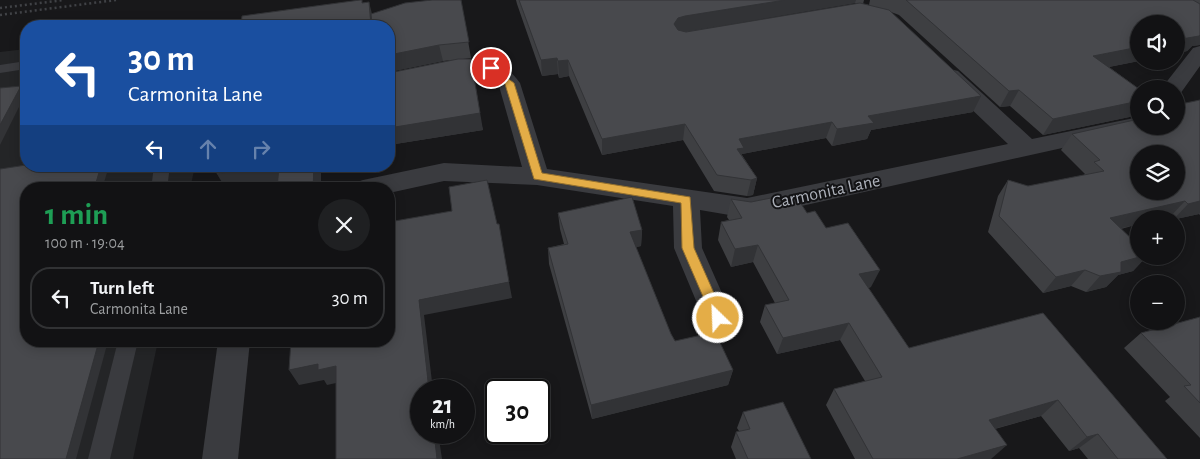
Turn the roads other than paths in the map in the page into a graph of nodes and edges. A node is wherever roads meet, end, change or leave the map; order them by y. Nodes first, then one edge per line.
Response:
1 (1200, 52) edge
2 (933, 60) edge
3 (20, 67) edge
4 (0, 69) edge
5 (395, 80) edge
6 (1179, 80) edge
7 (1130, 126) edge
8 (1026, 147) junction
9 (537, 176) junction
10 (395, 182) edge
11 (686, 200) junction
12 (718, 318) dead end
13 (127, 347) edge
14 (233, 347) edge
15 (99, 459) edge
16 (220, 459) edge

1 - 6 street
2 - 8 street
3 - 4 lane
5 - 9 street
7 - 8 street, Carmonita Lane
8 - 11 street, Carmonita Lane
9 - 10 street, Carmonita Lane
9 - 11 street, Carmonita Lane
11 - 12 street
13 - 15 lane
14 - 16 street

